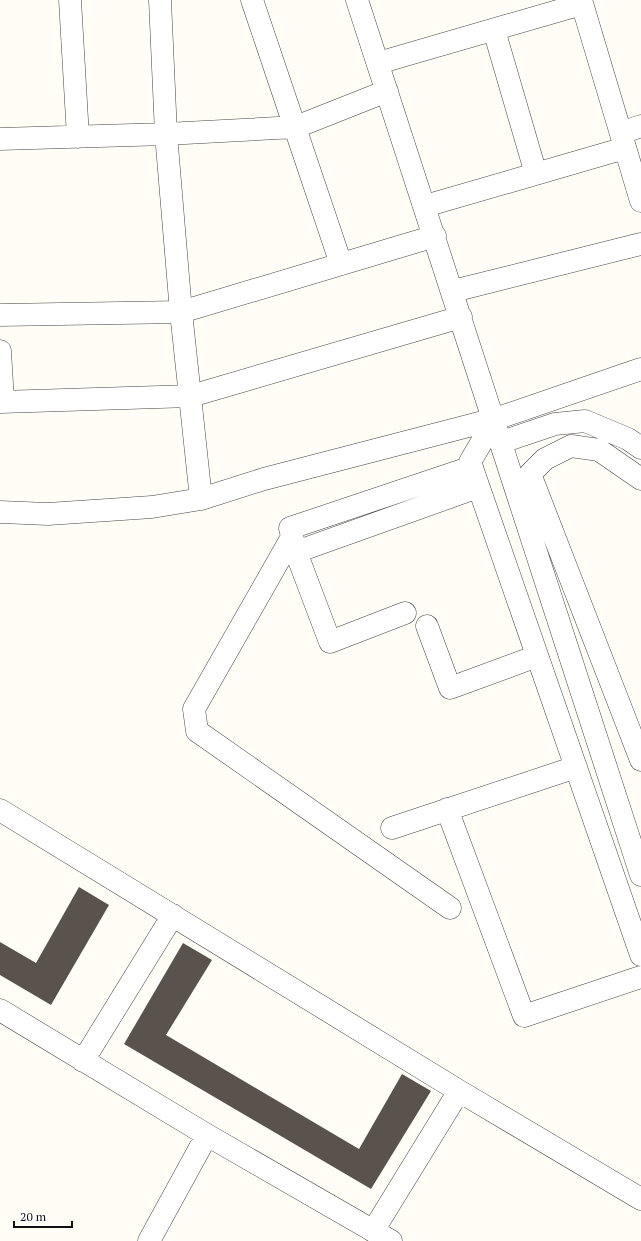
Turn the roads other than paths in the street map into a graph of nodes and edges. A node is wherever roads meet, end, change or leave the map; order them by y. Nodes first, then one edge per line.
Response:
1 (70, 0) edge
2 (160, 0) edge
3 (252, 0) edge
4 (357, 0) edge
5 (582, 2) edge
6 (494, 30) junction
7 (378, 63) junction
8 (387, 91) junction
9 (296, 127) junction
10 (166, 134) junction
11 (629, 136) edge
12 (78, 137) junction
13 (0, 139) edge
14 (536, 174) junction
15 (641, 201) edge
16 (425, 206) junction
17 (434, 236) junction
18 (641, 244) edge
19 (341, 264) junction
20 (453, 291) junction
21 (181, 312) junction
22 (0, 315) edge
23 (461, 317) junction
24 (0, 351) edge
25 (641, 369) edge
26 (190, 396) junction
27 (1, 402) edge
28 (495, 419) junction
29 (502, 442) junction
30 (641, 448) edge
31 (475, 477) junction
32 (641, 479) edge
33 (201, 499) junction
34 (0, 512) edge
35 (294, 545) junction
36 (405, 613) dead end
37 (427, 626) dead end
38 (537, 656) junction
39 (641, 760) edge
40 (576, 767) junction
41 (447, 809) junction
42 (0, 810) edge
43 (392, 828) dead end
44 (641, 875) edge
45 (450, 908) dead end
46 (173, 915) junction
47 (641, 955) edge
48 (641, 977) edge
49 (0, 1010) edge
50 (84, 1061) junction
51 (459, 1090) junction
52 (207, 1135) junction
53 (641, 1199) edge
54 (382, 1236) edge
55 (149, 1241) edge

1 - 12 street
2 - 10 street
3 - 9 street
4 - 7 street
5 - 6 street
5 - 11 street
6 - 7 street
6 - 14 street
7 - 8 street
8 - 9 street
8 - 16 street
9 - 10 street
9 - 19 street
10 - 12 street
10 - 21 street
11 - 14 street
11 - 15 street
12 - 13 street
14 - 16 street
16 - 17 street
17 - 19 street
17 - 20 street
18 - 20 street
19 - 21 street
20 - 23 street
21 - 22 street
21 - 26 street
23 - 26 street
23 - 28 street
24 - 27 street
25 - 28 street
26 - 27 street
26 - 33 street
28 - 29 street
28 - 31 street
28 - 33 street
29 - 30 street
29 - 44 street
31 - 35 street
31 - 38 street
32 - 39 street
33 - 34 street
35 - 36 street
35 - 45 street
37 - 38 street
38 - 40 street
40 - 41 street
40 - 47 street
41 - 43 street
41 - 48 street
42 - 46 street
46 - 50 street
46 - 51 street
49 - 50 street
50 - 52 street
51 - 53 street
51 - 54 street
52 - 54 street
52 - 55 street

